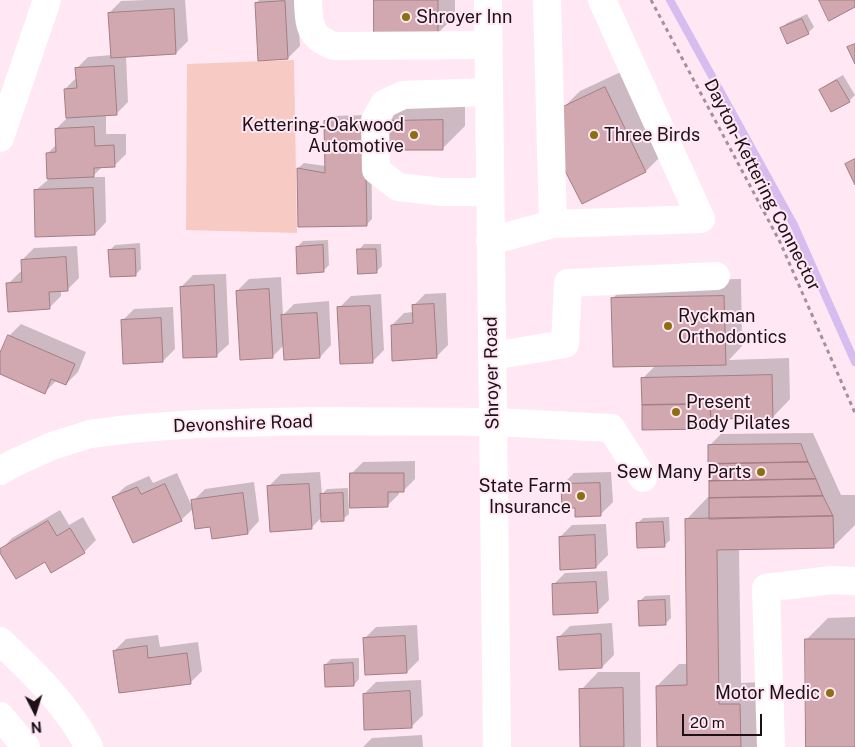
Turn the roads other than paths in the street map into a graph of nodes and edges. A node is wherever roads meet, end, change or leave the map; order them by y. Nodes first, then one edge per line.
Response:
1 (47, 0) edge
2 (308, 0) edge
3 (488, 0) edge
4 (547, 0) edge
5 (602, 0) edge
6 (488, 45) junction
7 (489, 92) junction
8 (0, 138) edge
9 (490, 192) junction
10 (553, 224) junction
11 (490, 241) junction
12 (716, 276) dead end
13 (492, 356) junction
14 (494, 422) junction
15 (0, 471) edge
16 (643, 478) dead end
17 (855, 581) edge
18 (0, 641) edge
19 (0, 716) edge
20 (26, 747) edge
21 (89, 747) edge
22 (497, 747) edge
23 (771, 747) edge

1 - 8 street
2 - 6 street
3 - 6 street, Shroyer Road
4 - 10 street
5 - 10 street
6 - 7 street, Shroyer Road
7 - 9 street, Shroyer Road
7 - 9 street
9 - 11 street, Shroyer Road
10 - 11 street
11 - 13 street, Shroyer Road
12 - 13 street
13 - 14 street, Shroyer Road
14 - 15 street, Devonshire Road
14 - 16 street, Devonshire Road
14 - 22 street, Shroyer Road
17 - 23 street
18 - 21 street
19 - 20 street

